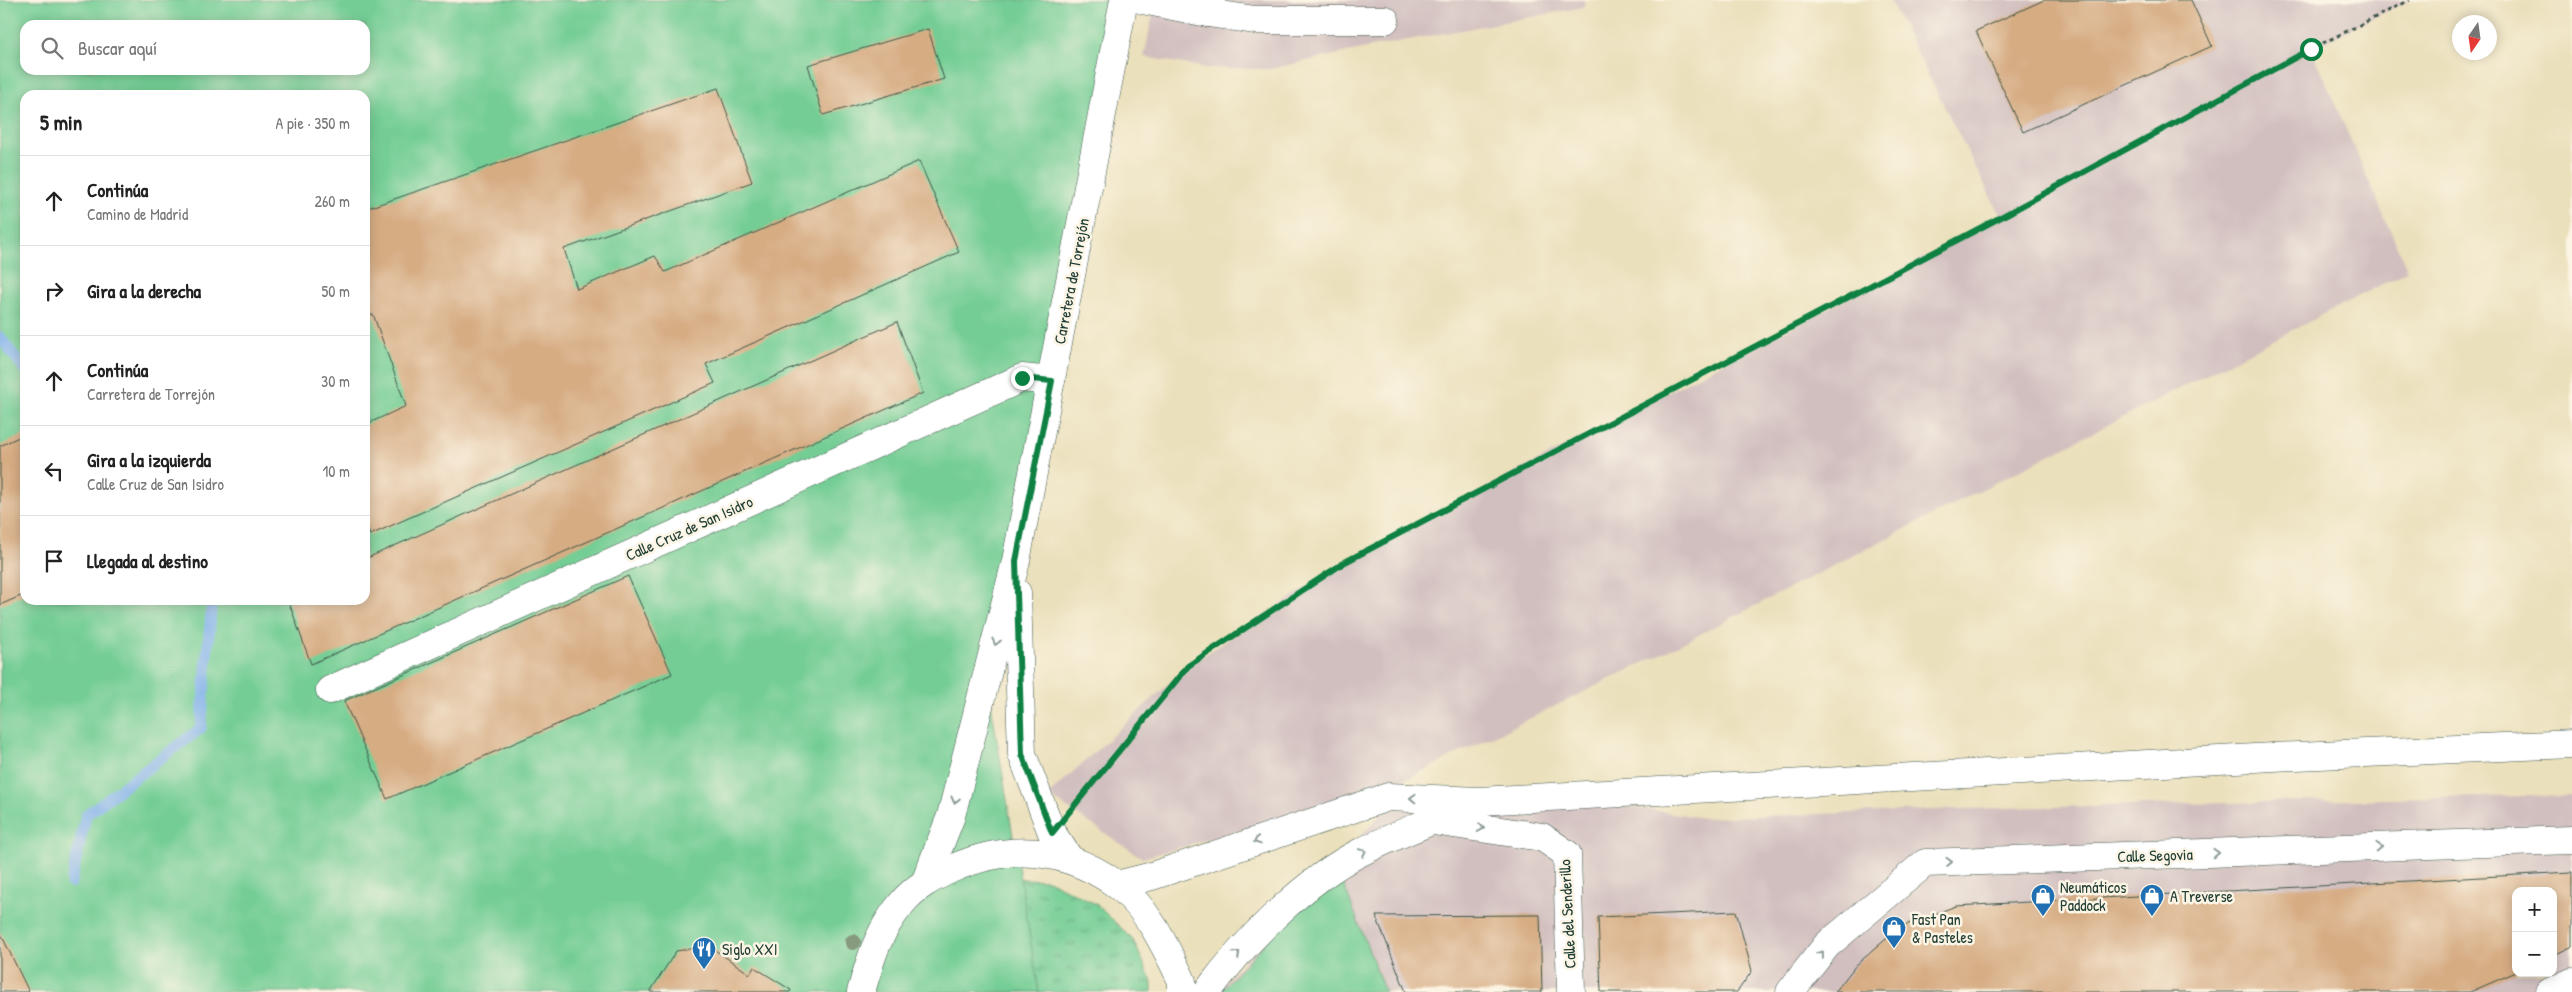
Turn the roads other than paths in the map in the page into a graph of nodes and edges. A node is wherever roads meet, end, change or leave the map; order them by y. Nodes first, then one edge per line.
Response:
1 (1124, 0) edge
2 (1143, 0) edge
3 (1209, 7) edge
4 (1385, 20) dead end
5 (1052, 381) junction
6 (1016, 561) junction
7 (330, 690) dead end
8 (2572, 744) edge
9 (1479, 801) junction
10 (1433, 821) junction
11 (2572, 840) edge
12 (1069, 858) junction
13 (926, 880) junction
14 (1117, 885) junction
15 (2572, 982) edge
16 (861, 992) edge
17 (1182, 992) edge
18 (1207, 992) edge
19 (1571, 992) edge
20 (1790, 992) edge
21 (2550, 992) edge

1 - 5 street, Carretera de Torrejón
2 - 3 street
3 - 4 street
5 - 6 street, Carretera de Torrejón
5 - 7 street, Calle Cruz de San Isidro
6 - 12 street
6 -> 13 street
8 - 9 street
9 - 10 street
9 -> 14 street
18 -> 10 street
10 -> 19 street, Calle del Senderillo
20 -> 11 street, Calle Segovia
12 - 13 street
12 - 14 street
13 - 16 street
14 - 17 street
15 - 21 street

